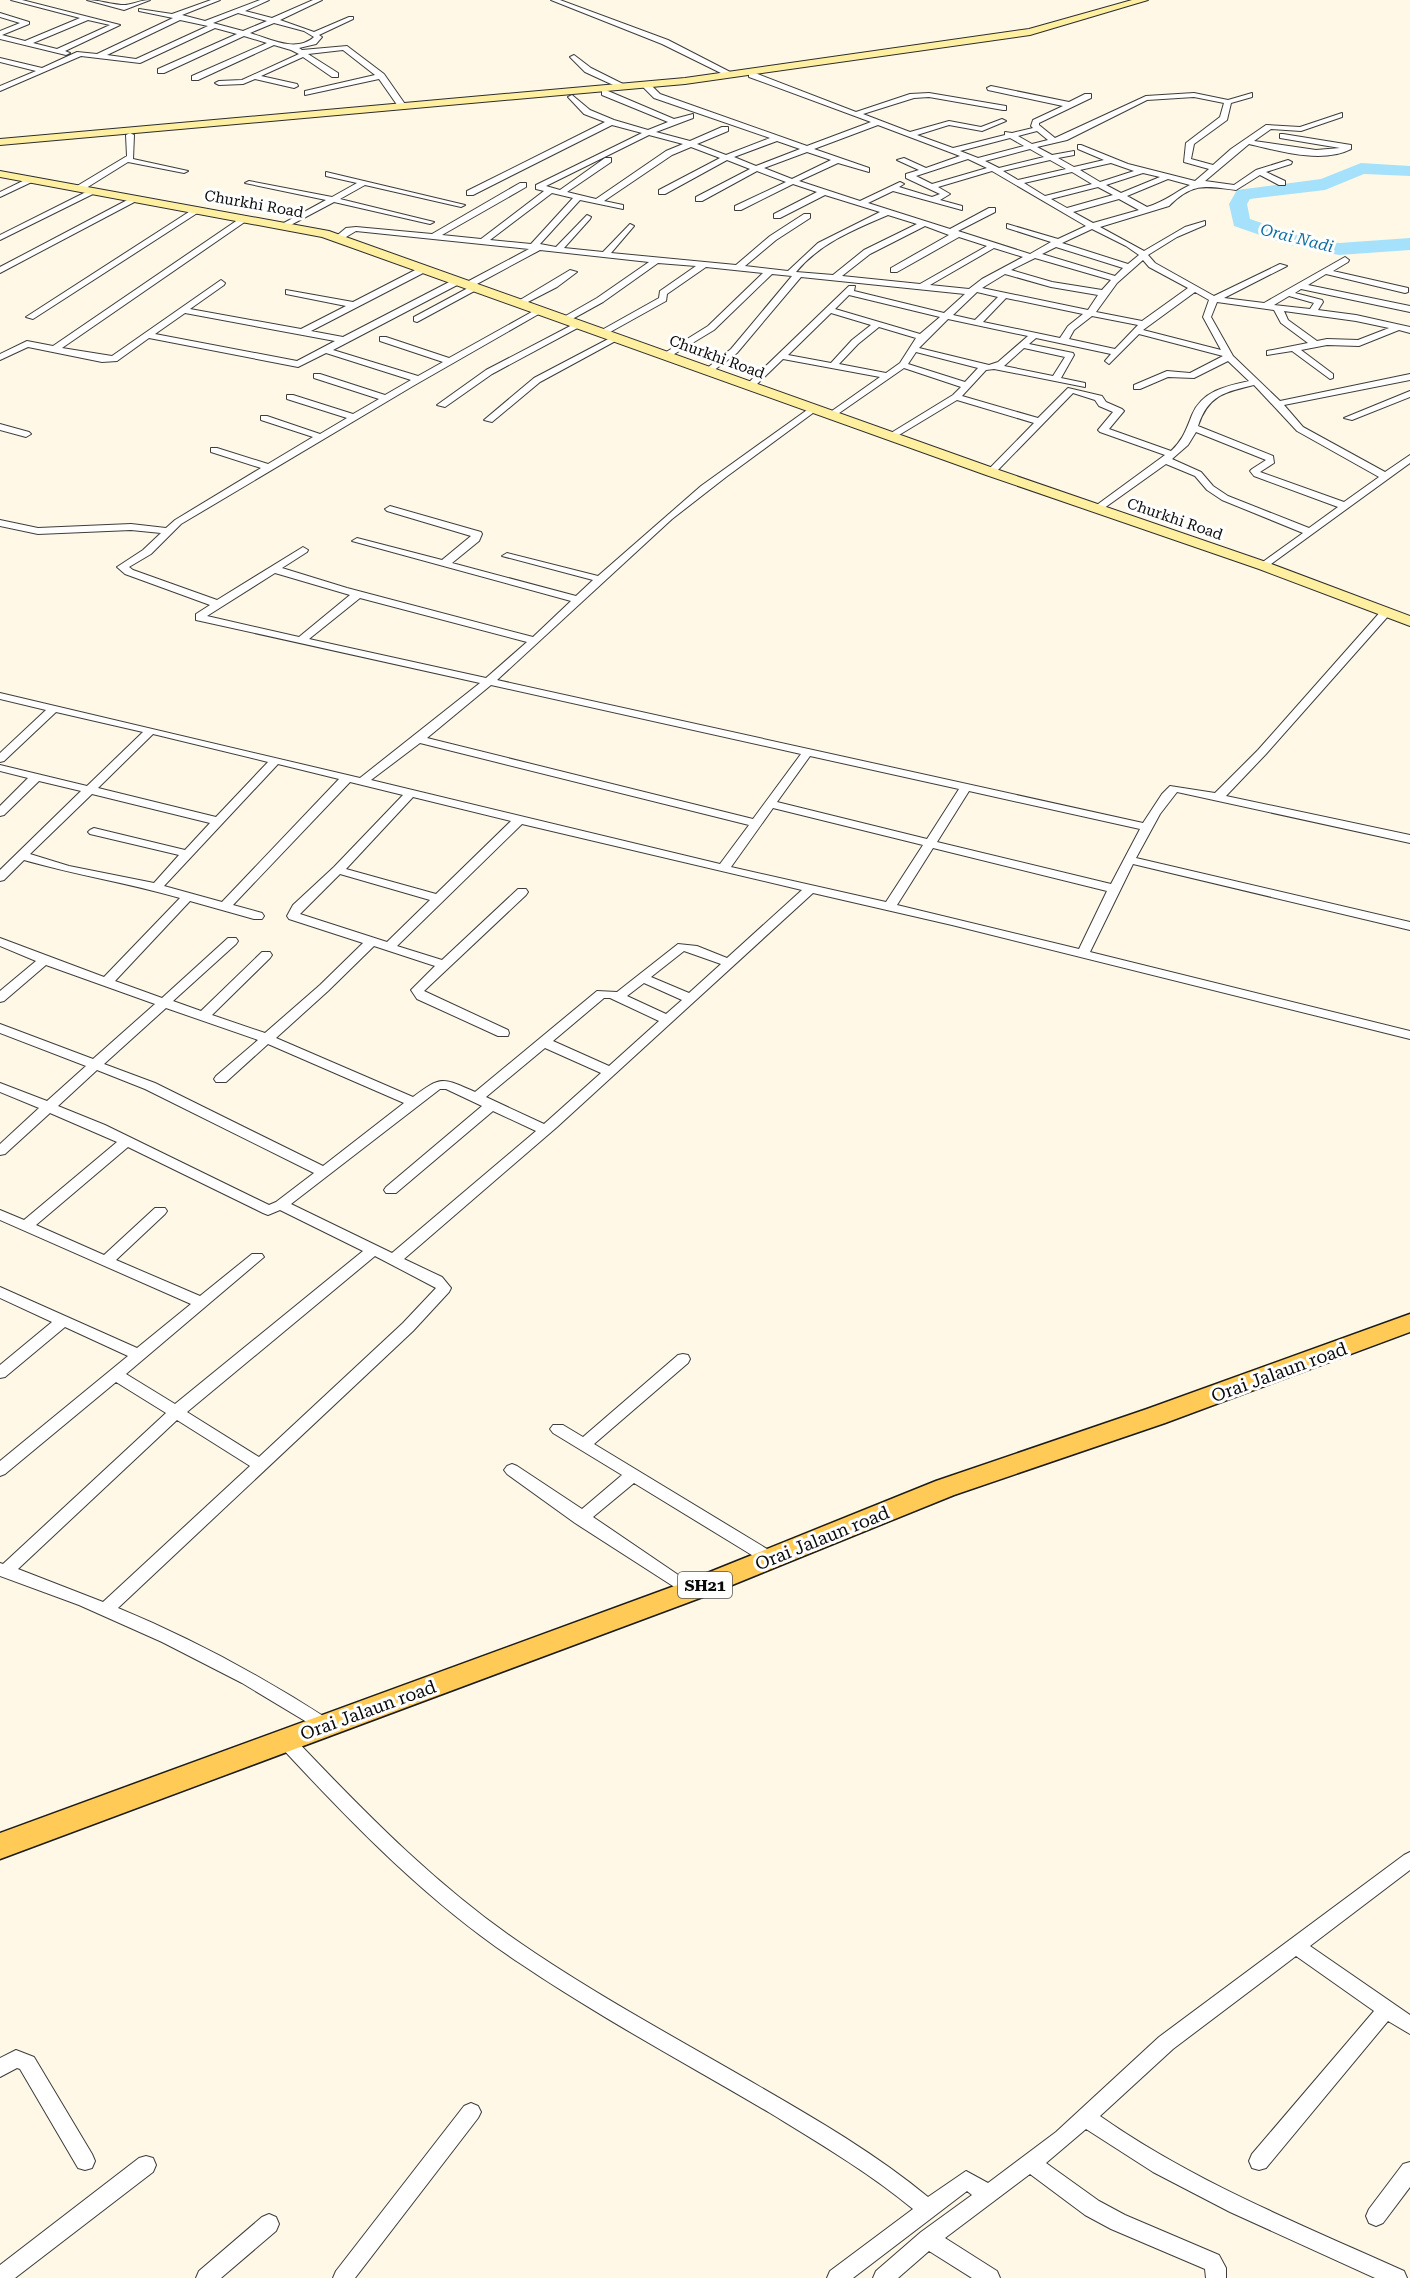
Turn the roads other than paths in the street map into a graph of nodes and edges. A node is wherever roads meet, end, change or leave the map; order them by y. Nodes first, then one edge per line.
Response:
1 (14, 0) edge
2 (147, 0) edge
3 (217, 0) edge
4 (266, 0) edge
5 (320, 0) edge
6 (554, 0) edge
7 (1143, 0) edge
8 (97, 1) edge
9 (27, 3) junction
10 (141, 10) dead end
11 (239, 10) junction
12 (0, 14) edge
13 (178, 17) junction
14 (87, 18) junction
15 (351, 18) dead end
16 (273, 20) junction
17 (211, 24) junction
18 (244, 33) junction
19 (315, 34) junction
20 (0, 35) edge
21 (10, 39) junction
22 (274, 42) junction
23 (0, 43) edge
24 (26, 43) junction
25 (294, 48) junction
26 (58, 51) junction
27 (304, 53) junction
28 (77, 55) junction
29 (99, 56) junction
30 (574, 57) dead end
31 (0, 60) edge
32 (42, 70) junction
33 (161, 71) dead end
34 (755, 73) junction
35 (335, 75) dead end
36 (732, 75) junction
37 (381, 76) junction
38 (254, 77) junction
39 (195, 78) dead end
40 (0, 80) edge
41 (219, 82) dead end
42 (13, 83) junction
43 (294, 86) dead end
44 (625, 87) junction
45 (647, 88) junction
46 (991, 88) dead end
47 (0, 89) edge
48 (308, 93) dead end
49 (605, 93) junction
50 (1249, 95) dead end
51 (572, 96) junction
52 (1088, 96) dead end
53 (1228, 102) junction
54 (1071, 105) junction
55 (403, 107) junction
56 (1003, 108) dead end
57 (856, 114) junction
58 (1338, 115) dead end
59 (690, 116) dead end
60 (1002, 121) dead end
61 (611, 122) junction
62 (674, 122) junction
63 (879, 122) junction
64 (725, 129) dead end
65 (1038, 129) junction
66 (649, 132) junction
67 (1261, 132) junction
68 (911, 134) junction
69 (1008, 134) junction
70 (130, 135) junction
71 (778, 138) junction
72 (1054, 141) junction
73 (0, 142) edge
74 (1248, 142) junction
75 (688, 143) junction
76 (623, 144) junction
77 (1029, 146) junction
78 (0, 147) edge
79 (1082, 147) dead end
80 (809, 149) junction
81 (954, 150) junction
82 (1071, 153) dead end
83 (727, 157) junction
84 (974, 158) junction
85 (1050, 158) junction
86 (127, 160) junction
87 (837, 160) junction
88 (901, 160) dead end
89 (1110, 161) junction
90 (1288, 162) dead end
91 (757, 168) junction
92 (1214, 168) junction
93 (996, 169) junction
94 (866, 170) dead end
95 (925, 170) junction
96 (1073, 170) junction
97 (184, 171) dead end
98 (1141, 171) junction
99 (1259, 172) junction
100 (0, 174) edge
101 (329, 174) dead end
102 (1166, 177) junction
103 (910, 179) junction
104 (32, 180) junction
105 (790, 180) junction
106 (364, 182) junction
107 (1020, 182) junction
108 (249, 183) dead end
109 (1282, 183) dead end
110 (1198, 184) junction
111 (523, 185) dead end
112 (1100, 185) junction
113 (931, 187) junction
114 (80, 188) junction
115 (893, 188) junction
116 (95, 191) junction
117 (549, 191) junction
118 (662, 192) dead end
119 (824, 192) junction
120 (470, 193) dead end
121 (560, 193) junction
122 (0, 195) edge
123 (1120, 196) junction
124 (578, 197) junction
125 (1046, 198) junction
126 (136, 199) junction
127 (332, 199) junction
128 (699, 199) dead end
129 (933, 200) junction
130 (597, 202) junction
131 (862, 203) junction
132 (460, 206) dead end
133 (620, 207) dead end
134 (738, 208) dead end
135 (959, 208) dead end
136 (198, 210) junction
137 (992, 210) dead end
138 (1146, 210) junction
139 (1067, 211) junction
140 (887, 212) junction
141 (777, 216) dead end
142 (807, 216) dead end
143 (587, 217) dead end
144 (245, 219) junction
145 (430, 222) dead end
146 (1203, 223) dead end
147 (923, 224) junction
148 (285, 226) junction
149 (630, 226) dead end
150 (1010, 226) dead end
151 (1092, 226) junction
152 (953, 234) junction
153 (0, 238) edge
154 (338, 238) junction
155 (432, 238) junction
156 (484, 241) junction
157 (1057, 243) junction
158 (538, 246) junction
159 (992, 246) junction
160 (559, 248) junction
161 (606, 253) junction
162 (1033, 256) junction
163 (1145, 256) junction
164 (658, 259) junction
165 (1345, 260) dead end
166 (705, 264) junction
167 (1282, 266) dead end
168 (1130, 267) junction
169 (738, 268) junction
170 (424, 269) junction
171 (0, 270) edge
172 (894, 270) dead end
173 (1004, 271) junction
174 (573, 272) dead end
175 (769, 272) junction
176 (1327, 272) junction
177 (794, 274) junction
178 (834, 279) junction
179 (1118, 279) junction
180 (859, 281) junction
181 (220, 283) dead end
182 (467, 285) junction
183 (923, 286) junction
184 (1299, 286) junction
185 (1407, 286) edge
186 (1193, 289) junction
187 (972, 291) junction
188 (289, 292) dead end
189 (847, 292) junction
190 (1104, 293) junction
191 (1286, 293) junction
192 (1005, 295) junction
193 (1214, 299) junction
194 (519, 303) junction
195 (353, 305) junction
196 (1264, 307) junction
197 (1394, 307) junction
198 (1278, 308) junction
199 (1410, 309) edge
200 (183, 310) junction
201 (829, 310) junction
202 (540, 311) junction
203 (1091, 312) junction
204 (1312, 312) junction
205 (947, 316) junction
206 (30, 317) dead end
207 (417, 319) dead end
208 (565, 320) junction
209 (977, 323) junction
210 (878, 324) junction
211 (1383, 324) junction
212 (579, 325) junction
213 (1399, 327) junction
214 (1140, 328) junction
215 (1410, 330) edge
216 (303, 332) junction
217 (603, 333) junction
218 (148, 335) junction
219 (1033, 336) junction
220 (617, 338) junction
221 (921, 338) junction
222 (383, 339) dead end
223 (344, 340) junction
224 (1067, 343) junction
225 (0, 344) edge
226 (1315, 344) junction
227 (1022, 345) junction
228 (16, 348) junction
229 (55, 349) junction
230 (913, 349) junction
231 (1294, 349) junction
232 (325, 350) junction
233 (1116, 352) junction
234 (1065, 353) junction
235 (1270, 353) dead end
236 (666, 356) junction
237 (781, 356) junction
238 (1229, 356) junction
239 (0, 357) edge
240 (449, 361) junction
241 (1109, 361) dead end
242 (903, 365) junction
243 (833, 366) junction
244 (995, 367) junction
245 (984, 368) junction
246 (709, 371) junction
247 (317, 376) dead end
248 (887, 376) junction
249 (1330, 376) dead end
250 (1410, 377) edge
251 (419, 379) junction
252 (1055, 380) junction
253 (1255, 382) junction
254 (750, 386) junction
255 (968, 386) junction
256 (1137, 387) dead end
257 (1082, 391) junction
258 (1410, 394) edge
259 (290, 397) dead end
260 (956, 397) junction
261 (387, 398) junction
262 (1278, 404) junction
263 (442, 405) dead end
264 (814, 408) junction
265 (832, 415) junction
266 (354, 417) junction
267 (264, 418) dead end
268 (1350, 418) dead end
269 (489, 420) dead end
270 (1040, 422) junction
271 (0, 427) edge
272 (1194, 428) junction
273 (26, 434) dead end
274 (891, 436) junction
275 (321, 437) junction
276 (214, 450) dead end
277 (1168, 457) junction
278 (1410, 458) edge
279 (270, 468) junction
280 (991, 472) junction
281 (1385, 476) junction
282 (1344, 506) junction
283 (390, 508) dead end
284 (1097, 509) junction
285 (0, 523) edge
286 (168, 531) junction
287 (1310, 532) junction
288 (357, 541) dead end
289 (303, 550) dead end
290 (507, 556) dead end
291 (444, 564) junction
292 (1264, 566) junction
293 (274, 569) junction
294 (599, 579) junction
295 (358, 594) junction
296 (577, 598) junction
297 (218, 604) junction
298 (1386, 612) junction
299 (1410, 621) edge
300 (300, 641) junction
301 (534, 641) junction
302 (488, 680) junction
303 (0, 696) edge
304 (53, 709) junction
305 (151, 730) junction
306 (419, 739) junction
307 (807, 753) junction
308 (0, 759) edge
309 (275, 761) junction
310 (0, 768) edge
311 (37, 776) junction
312 (346, 779) junction
313 (362, 782) junction
314 (964, 788) junction
315 (91, 790) junction
316 (411, 793) junction
317 (1219, 796) junction
318 (769, 804) junction
319 (0, 813) edge
320 (520, 819) junction
321 (217, 822) junction
322 (756, 823) junction
323 (1147, 827) junction
324 (94, 832) dead end
325 (1410, 839) edge
326 (929, 843) junction
327 (188, 854) junction
328 (23, 856) junction
329 (1130, 860) junction
330 (723, 868) junction
331 (338, 870) junction
332 (0, 877) edge
333 (156, 887) junction
334 (810, 889) junction
335 (1116, 889) junction
336 (522, 892) dead end
337 (188, 896) junction
338 (436, 898) junction
339 (225, 906) junction
340 (889, 907) junction
341 (258, 915) dead end
342 (1410, 926) edge
343 (232, 941) dead end
344 (372, 941) junction
345 (0, 942) edge
346 (389, 947) junction
347 (266, 955) dead end
348 (1083, 955) junction
349 (44, 960) junction
350 (728, 963) junction
351 (442, 964) junction
352 (642, 978) junction
353 (106, 983) junction
354 (618, 997) junction
355 (0, 998) edge
356 (689, 998) junction
357 (165, 1004) junction
358 (203, 1016) junction
359 (666, 1019) junction
360 (0, 1028) edge
361 (503, 1033) dead end
362 (1410, 1035) edge
363 (268, 1039) junction
364 (543, 1042) junction
365 (98, 1064) junction
366 (610, 1072) junction
367 (221, 1079) dead end
368 (0, 1087) edge
369 (477, 1098) junction
370 (413, 1102) junction
371 (492, 1106) junction
372 (49, 1107) junction
373 (544, 1130) junction
374 (127, 1141) junction
375 (0, 1151) edge
376 (324, 1172) junction
377 (391, 1190) dead end
378 (281, 1205) junction
379 (160, 1211) dead end
380 (0, 1215) edge
381 (26, 1226) junction
382 (372, 1251) junction
383 (257, 1257) dead end
384 (393, 1260) junction
385 (106, 1261) junction
386 (0, 1292) edge
387 (202, 1303) junction
388 (64, 1320) junction
389 (1407, 1330) edge
390 (139, 1355) junction
391 (683, 1359) dead end
392 (0, 1373) edge
393 (115, 1374) junction
394 (176, 1412) junction
395 (558, 1429) dead end
396 (583, 1445) junction
397 (259, 1464) junction
398 (0, 1470) edge
399 (512, 1470) dead end
400 (632, 1475) junction
401 (581, 1519) junction
402 (771, 1559) junction
403 (3, 1570) edge
404 (690, 1592) junction
405 (105, 1610) junction
406 (325, 1726) junction
407 (286, 1741) junction
408 (0, 1846) edge
409 (1410, 1860) edge
410 (1296, 1946) junction
411 (1386, 2010) junction
412 (1410, 2026) edge
413 (0, 2068) edge
414 (471, 2112) dead end
415 (1085, 2117) junction
416 (85, 2161) dead end
417 (1259, 2161) dead end
418 (1030, 2163) junction
419 (146, 2165) dead end
420 (1410, 2171) edge
421 (979, 2187) junction
422 (927, 2208) junction
423 (1376, 2216) dead end
424 (269, 2224) dead end
425 (928, 2239) junction
426 (0, 2277) edge
427 (206, 2278) edge
428 (343, 2278) edge
429 (837, 2278) edge
430 (883, 2278) edge
431 (990, 2278) edge
432 (1216, 2278) edge
433 (1397, 2278) edge

1 - 9 street
2 - 8 street
3 - 13 street
4 - 11 street
5 - 16 street
6 - 36 street
7 - 34 street
9 - 12 street
9 - 14 street
10 - 13 street
11 - 16 street
11 - 17 street
12 - 20 street
13 - 17 street
13 - 29 street
14 - 24 street
14 - 26 street
15 - 19 street
16 - 18 street
16 - 19 street
17 - 18 street
17 - 29 street
18 - 22 street
18 - 33 street
19 - 25 street
20 - 21 street
21 - 23 street
21 - 24 street
22 - 25 street
22 - 39 street
24 - 26 street
25 - 27 street
26 - 28 street
27 - 35 street
27 - 37 street
27 - 38 street
28 - 29 street
28 - 32 street
30 - 44 street
31 - 32 street
32 - 42 street
34 - 36 street
34 - 45 street
34 - 57 street
36 - 45 street
37 - 48 street
37 - 55 street
38 - 41 street
38 - 43 street
40 - 42 street
42 - 47 street
44 - 45 street
44 - 55 street
45 - 49 street
45 - 71 street
46 - 54 street
49 - 51 street
49 - 62 street
50 - 53 street
51 - 61 street
51 - 70 street
52 - 54 street
53 - 72 street
53 - 92 street
54 - 65 street
55 - 73 street
56 - 57 street
57 - 63 street
58 - 67 street
59 - 62 street
60 - 68 street
61 - 66 street
61 - 120 street
62 - 66 street
63 - 68 street
63 - 80 street
64 - 75 street
65 - 69 street
65 - 72 street
66 - 75 street
66 - 76 street
67 - 74 street
67 - 74 street
68 - 81 street
69 - 77 street
69 - 81 street
70 - 78 street
70 - 86 street
71 - 80 street
71 - 83 street
72 - 77 street
74 - 92 street
75 - 83 street
75 - 130 street
76 - 117 street
76 - 121 street
77 - 84 street
77 - 85 street
79 - 89 street
80 - 87 street
80 - 91 street
81 - 84 street
82 - 85 street
83 - 91 street
83 - 118 street
84 - 93 street
84 - 95 street
85 - 93 street
85 - 96 street
86 - 97 street
86 - 114 street
87 - 94 street
87 - 105 street
88 - 95 street
89 - 96 street
89 - 98 street
90 - 99 street
91 - 105 street
91 - 128 street
92 - 110 street
93 - 107 street
93 - 113 street
95 - 103 street
96 - 107 street
96 - 112 street
98 - 102 street
98 - 112 street
99 - 109 street
99 - 110 street
100 - 104 street, Churkhi Road
101 - 106 street
102 - 110 street
102 - 123 street
103 - 113 street
103 - 115 street
104 - 114 street, Churkhi Road
104 - 122 street
105 - 119 street
105 - 134 street
106 - 127 street
106 - 132 street
107 - 125 street
108 - 127 street
110 - 138 street
111 - 155 street
112 - 123 street
112 - 125 street
113 - 129 street
114 - 116 street, Churkhi Road
115 - 129 street
115 - 131 street
116 - 126 street, Churkhi Road
116 - 153 street
117 - 121 street
117 - 156 street
119 - 131 street
119 - 141 street
121 - 124 street
123 - 138 street
123 - 139 street
124 - 130 street
124 - 158 street
125 - 139 street
126 - 136 street, Churkhi Road
126 - 171 street
127 - 145 street
127 - 148 street
129 - 135 street
130 - 133 street
131 - 140 street
136 - 144 street, Churkhi Road
136 - 206 street
137 - 152 street
138 - 151 street
139 - 151 street
140 - 147 street
140 - 177 street
142 - 169 street
143 - 160 street
144 - 148 street, Churkhi Road
144 - 229 street
146 - 163 street
147 - 152 street
147 - 178 street
148 - 154 street, Churkhi Road
149 - 161 street
150 - 157 street
151 - 157 street
151 - 163 street
152 - 159 street
152 - 172 street
154 - 155 street
154 - 170 street, Churkhi Road
155 - 156 street
156 - 158 street
157 - 162 street
157 - 168 street
158 - 160 street
158 - 182 street
159 - 162 street
159 - 183 street
160 - 161 street
161 - 164 street
162 - 173 street
162 - 179 street
163 - 168 street
163 - 186 street
164 - 166 street
164 - 208 street
165 - 176 street
166 - 169 street
166 - 217 street
167 - 193 street
168 - 179 street
169 - 175 street
170 - 182 street, Churkhi Road
170 - 195 street
173 - 187 street
173 - 190 street
174 - 194 street
175 - 177 street
175 - 236 street
176 - 184 street
176 - 185 street
177 - 178 street
177 - 246 street
178 - 180 street
179 - 190 street
180 - 183 street
180 - 189 street
181 - 200 street
182 - 194 street, Churkhi Road
182 - 207 street
182 - 223 street
183 - 187 street
184 - 191 street
184 - 197 street
185 - 197 street
186 - 193 street
186 - 214 street
187 - 192 street
187 - 205 street
188 - 195 street
189 - 201 street
189 - 205 street
190 - 203 street
191 - 196 street
191 - 204 street
192 - 203 street
192 - 209 street
193 - 196 street
193 - 238 street
194 - 202 street, Churkhi Road
195 - 216 street
196 - 198 street
197 - 199 street
197 - 211 street
198 - 204 street
198 - 226 street
200 - 216 street
200 - 218 street
201 - 210 street
201 - 237 street
202 - 208 street, Churkhi Road
202 - 240 street
203 - 214 street
203 - 224 street
204 - 211 street
205 - 209 street
205 - 221 street
208 - 212 street, Churkhi Road
209 - 219 street
210 - 221 street
210 - 243 street
211 - 213 street
212 - 217 street, Churkhi Road
212 - 263 street
213 - 215 street
213 - 226 street
214 - 233 street
214 - 238 street
216 - 223 street
217 - 220 street, Churkhi Road
218 - 229 street
218 - 232 street
219 - 224 street
219 - 227 street
220 - 236 street, Churkhi Road
220 - 269 street
221 - 230 street
222 - 240 street
223 - 232 street
224 - 233 street
224 - 234 street
225 - 228 street
226 - 231 street
227 - 234 street
227 - 244 street
228 - 229 street
228 - 239 street
230 - 242 street
230 - 245 street
231 - 235 street
231 - 249 street
232 - 251 street
233 - 241 street
234 - 252 street
236 - 246 street, Churkhi Road
237 - 243 street
237 - 254 street
238 - 253 street
238 - 256 street
240 - 251 street
242 - 248 street
242 - 255 street
243 - 248 street
244 - 245 street
244 - 252 street
245 - 255 street
246 - 254 street, Churkhi Road
247 - 261 street
248 - 265 street
250 - 262 street
251 - 261 street
252 - 257 street
253 - 262 street
253 - 272 street
254 - 264 street, Churkhi Road
255 - 260 street
257 - 270 street
257 - 277 street
258 - 268 street
259 - 266 street
260 - 270 street
260 - 274 street
261 - 266 street
262 - 281 street
264 - 265 street, Churkhi Road
264 - 294 street
265 - 274 street, Churkhi Road
266 - 275 street
267 - 275 street
270 - 280 street
271 - 273 street
272 - 277 street
272 - 282 street
274 - 280 street, Churkhi Road
275 - 279 street
276 - 279 street
277 - 284 street
277 - 287 street
278 - 281 street
279 - 286 street
280 - 284 street, Churkhi Road
281 - 282 street
282 - 287 street
283 - 291 street
284 - 292 street, Churkhi Road
285 - 286 street
286 - 297 street
287 - 292 street
288 - 291 street
289 - 293 street
290 - 294 street
291 - 296 street
292 - 298 street, Churkhi Road
293 - 295 street
293 - 297 street
294 - 296 street
295 - 300 street
295 - 301 street
296 - 301 street
297 - 300 street
298 - 299 street, Churkhi Road
298 - 317 street
300 - 302 street
301 - 302 street
302 - 306 street
302 - 307 street
303 - 304 street
304 - 305 street
304 - 308 street
305 - 309 street
305 - 315 street
306 - 313 street
306 - 322 street
307 - 314 street
307 - 318 street
309 - 312 street
309 - 321 street
310 - 311 street
311 - 315 street
311 - 319 street
312 - 313 street
312 - 339 street
313 - 316 street
314 - 323 street
314 - 326 street
315 - 321 street
315 - 328 street
316 - 320 street
316 - 331 street
317 - 323 street
317 - 325 street
318 - 322 street
318 - 326 street
320 - 330 street
320 - 338 street
321 - 327 street
322 - 330 street
323 - 329 street
324 - 327 street
326 - 335 street
326 - 340 street
327 - 333 street
328 - 332 street
328 - 333 street
329 - 335 street
329 - 342 street
330 - 334 street
331 - 338 street
331 - 344 street
333 - 337 street
334 - 340 street
334 - 350 street
335 - 348 street
336 - 351 street
337 - 339 street
337 - 353 street
338 - 346 street
339 - 341 street
340 - 348 street
343 - 357 street
344 - 346 street
344 - 363 street
345 - 349 street
346 - 351 street
347 - 358 street
348 - 362 street
349 - 353 street
349 - 355 street
350 - 352 street
350 - 356 street
351 - 361 street
352 - 354 street
352 - 356 street
353 - 357 street
354 - 359 street
354 - 364 street
356 - 359 street
357 - 358 street
357 - 365 street
358 - 363 street
359 - 366 street
360 - 365 street
363 - 367 street
363 - 370 street
364 - 366 street
364 - 369 street
365 - 372 street
365 - 376 street
366 - 373 street
368 - 372 street
369 - 370 street
369 - 371 street
370 - 376 street
371 - 373 street
371 - 377 street
372 - 374 street
372 - 375 street
373 - 384 street
374 - 378 street
374 - 381 street
376 - 378 street
378 - 382 street
379 - 385 street
380 - 381 street
381 - 385 street
382 - 384 street
382 - 394 street
383 - 387 street
384 - 397 street
385 - 387 street
386 - 388 street
387 - 390 street
388 - 390 street
388 - 392 street
389 - 402 main road, Orai Jalaun road / SH21
390 - 393 street
391 - 396 street
393 - 394 street
393 - 398 street
394 - 397 street
394 - 403 street
395 - 396 street
396 - 400 street
397 - 405 street
399 - 401 street
400 - 401 street
400 - 402 street
401 - 404 street
402 - 404 main road, Orai Jalaun road / SH21
403 - 405 street
404 - 406 main road, Orai Jalaun road / SH21
405 - 406 street
406 - 407 main road, Orai Jalaun road / SH21
407 - 408 main road, Orai Jalaun road / SH21
407 - 422 street
409 - 410 street
410 - 411 street
410 - 415 street
411 - 412 street
411 - 417 street
413 - 416 street
414 - 428 street
415 - 418 street
415 - 433 street
418 - 421 street
418 - 432 street
419 - 426 street
420 - 423 street
421 - 422 street
421 - 425 street
422 - 429 street
424 - 427 street
425 - 430 street
425 - 431 street

